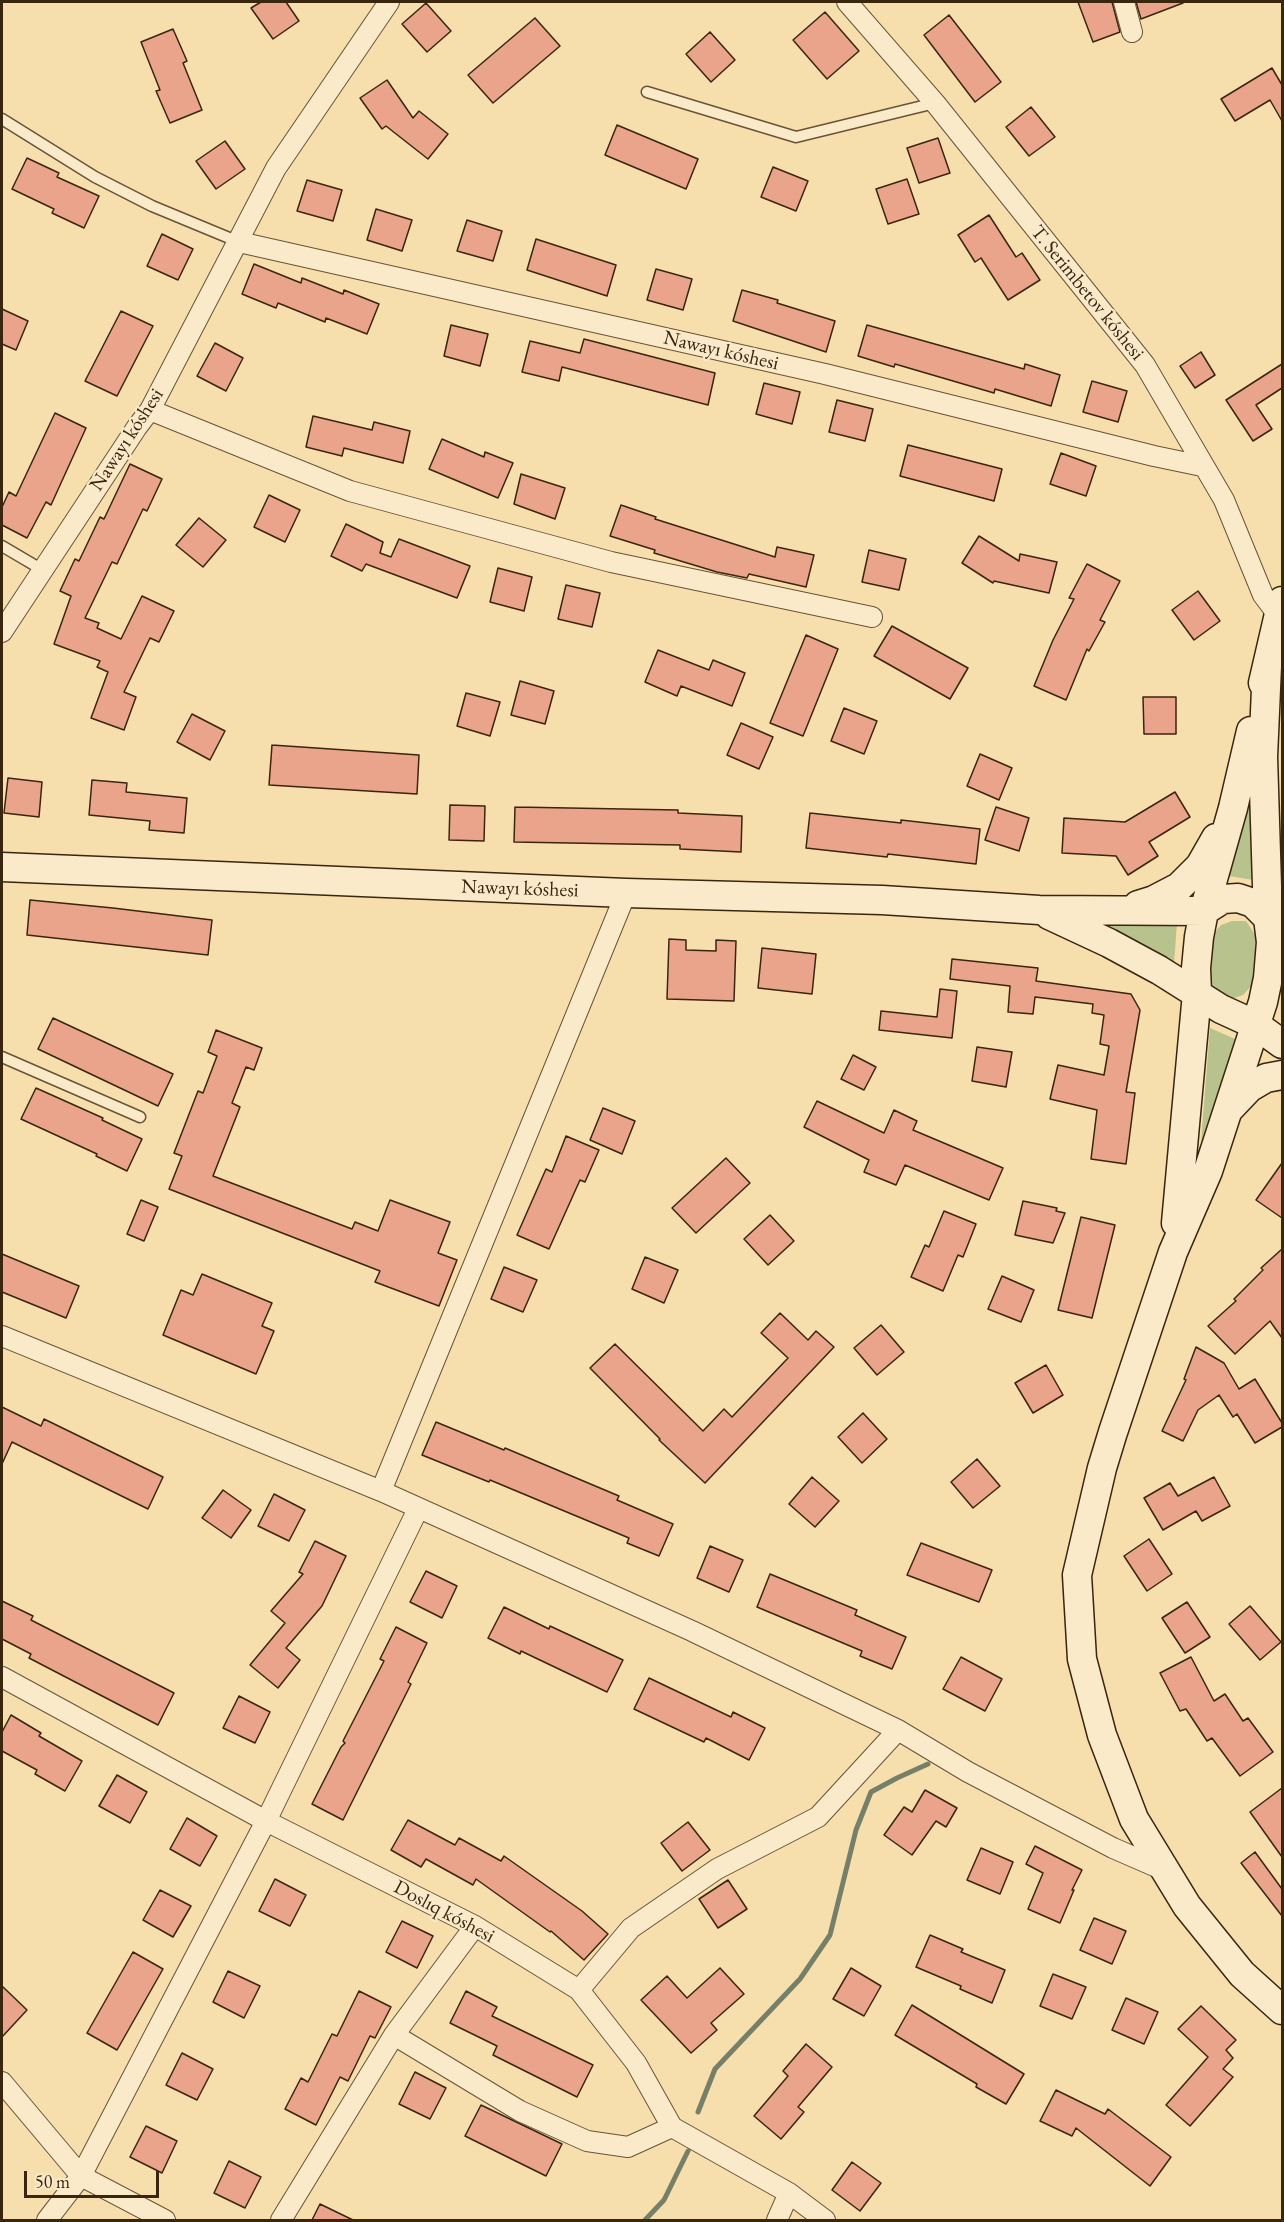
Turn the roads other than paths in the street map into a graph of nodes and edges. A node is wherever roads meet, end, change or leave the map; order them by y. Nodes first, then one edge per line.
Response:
1 (389, 2) edge
2 (847, 2) edge
3 (1124, 2) edge
4 (1132, 32) dead end
5 (647, 92) dead end
6 (935, 104) junction
7 (2, 119) edge
8 (239, 242) junction
9 (150, 410) junction
10 (1202, 466) junction
11 (2, 546) edge
12 (41, 569) junction
13 (1280, 608) edge
14 (872, 617) dead end
15 (2, 632) edge
16 (1267, 666) junction
17 (1233, 808) junction
18 (2, 867) edge
19 (626, 893) junction
20 (1039, 910) junction
21 (1113, 911) junction
22 (1204, 911) junction
23 (1270, 930) junction
24 (1282, 987) edge
25 (1197, 993) junction
26 (1256, 1025) junction
27 (1282, 1044) edge
28 (2, 1058) edge
29 (1282, 1075) edge
30 (1227, 1112) junction
31 (140, 1117) dead end
32 (1173, 1252) junction
33 (2, 1336) edge
34 (381, 1491) junction
35 (418, 1509) junction
36 (2, 1677) edge
37 (898, 1730) junction
38 (266, 1821) junction
39 (1166, 1871) junction
40 (475, 1926) junction
41 (579, 1990) junction
42 (1282, 2010) edge
43 (394, 2034) junction
44 (2, 2082) edge
45 (672, 2127) junction
46 (81, 2176) junction
47 (789, 2193) junction
48 (47, 2220) edge
49 (165, 2220) edge
50 (281, 2220) edge
51 (777, 2220) edge
52 (825, 2220) edge

1 - 8 street, Nawayı kóshesi
2 - 6 street, T. Serimbetov kóshesi
3 - 4 street
5 - 6 lane
6 - 10 street, T. Serimbetov kóshesi
7 - 8 lane
8 - 9 street, Nawayı kóshesi
8 - 10 street, Nawayı kóshesi
9 - 12 street, Nawayı kóshesi
9 - 14 street
10 - 13 street, T. Serimbetov kóshesi
11 - 12 lane
12 - 15 street, Nawayı kóshesi
13 - 16 main road
16 - 17 main road
16 - 23 main road
17 - 21 main road
17 - 22 main road
18 - 19 main road, Nawayı kóshesi
19 - 20 main road, Nawayı kóshesi
19 - 34 street
20 - 21 main road, Nawayı kóshesi
20 - 25 main road
21 - 22 main road, Nawayı kóshesi
22 - 23 main road
22 - 25 main road
23 - 24 main road
23 - 26 main road
25 - 26 main road
25 - 32 main road
26 - 27 main road
26 - 30 main road
28 - 31 lane
29 - 30 main road
30 - 32 main road
32 - 39 main road
33 - 34 street
34 - 35 street
35 - 37 street
35 - 38 street
36 - 38 street, Doslıq kóshesi
37 - 39 street
37 - 41 street
38 - 40 street, Doslıq kóshesi
38 - 46 street
39 - 42 main road
40 - 41 street, Doslıq kóshesi
40 - 43 street
41 - 45 street, Doslıq kóshesi
43 - 45 street
43 - 50 street
44 - 46 street
45 - 47 street
46 - 48 street
46 - 49 street
47 - 51 street
47 - 52 street

